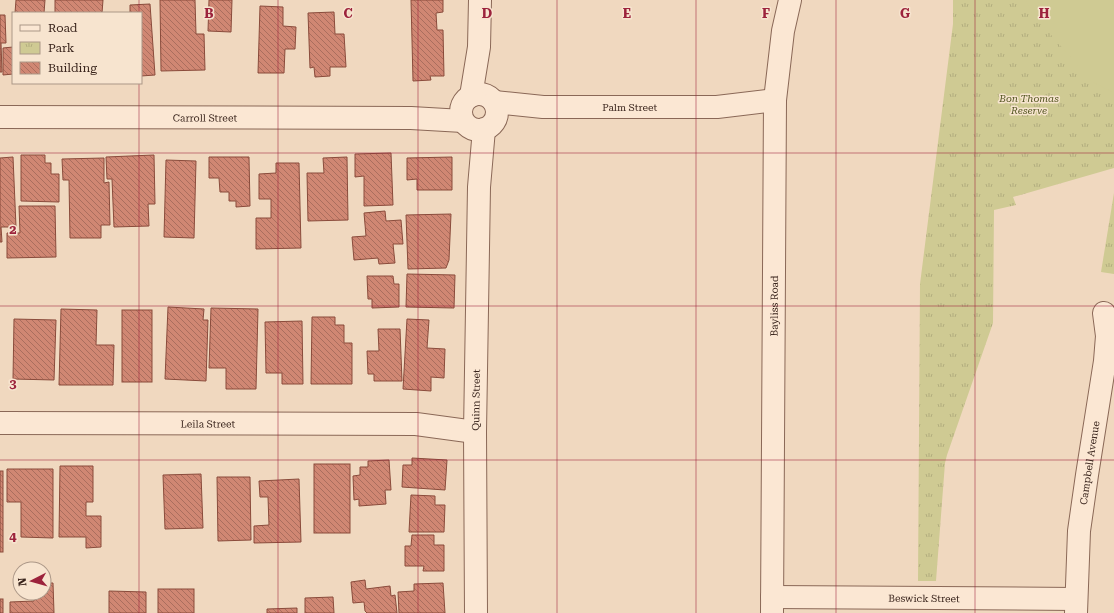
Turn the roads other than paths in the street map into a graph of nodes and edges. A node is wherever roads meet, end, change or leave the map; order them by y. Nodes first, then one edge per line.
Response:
1 (480, 0) edge
2 (790, 0) edge
3 (775, 108) junction
4 (478, 112) junction
5 (0, 117) edge
6 (1104, 313) dead end
7 (0, 423) edge
8 (475, 424) junction
9 (772, 605) edge
10 (1076, 606) edge
11 (476, 613) edge

1 - 4 street, Quinn Street
2 - 3 street, Bayliss Road
3 - 4 street, Palm Street
3 - 9 street, Bayliss Road
4 - 5 street, Carroll Street
4 - 8 street, Quinn Street
6 - 10 street, Campbell Avenue
7 - 8 street, Leila Street
8 - 11 street, Quinn Street
9 - 10 street, Beswick Street

